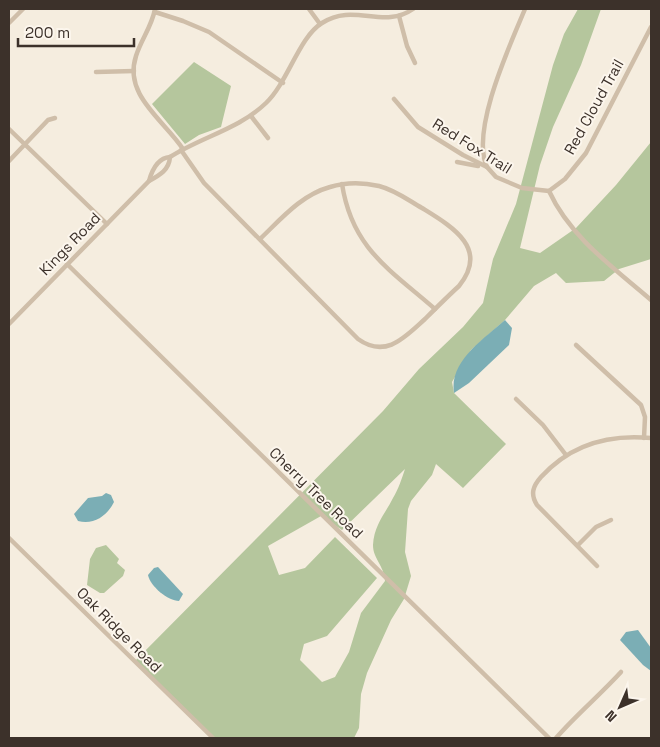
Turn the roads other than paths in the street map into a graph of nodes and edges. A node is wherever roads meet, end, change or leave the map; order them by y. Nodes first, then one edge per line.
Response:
1 (23, 9) edge
2 (309, 9) edge
3 (413, 9) edge
4 (525, 9) edge
5 (155, 11) edge
6 (398, 16) junction
7 (9, 23) edge
8 (320, 24) junction
9 (651, 27) edge
10 (415, 63) dead end
11 (134, 71) junction
12 (96, 72) dead end
13 (283, 83) junction
14 (394, 99) dead end
15 (251, 116) junction
16 (55, 118) dead end
17 (9, 129) edge
18 (268, 138) dead end
19 (24, 144) junction
20 (182, 150) junction
21 (170, 157) junction
22 (9, 161) edge
23 (457, 162) dead end
24 (156, 165) junction
25 (487, 167) junction
26 (164, 172) junction
27 (149, 181) junction
28 (342, 184) junction
29 (550, 191) junction
30 (107, 224) junction
31 (260, 239) junction
32 (67, 264) junction
33 (651, 300) edge
34 (435, 309) junction
35 (9, 324) edge
36 (576, 345) dead end
37 (516, 399) dead end
38 (644, 438) junction
39 (651, 438) edge
40 (566, 455) junction
41 (611, 520) dead end
42 (9, 538) edge
43 (578, 545) junction
44 (597, 566) dead end
45 (621, 672) dead end
46 (213, 738) edge
47 (549, 738) edge
48 (556, 738) edge

1 - 7 street
2 - 8 street
3 - 6 street
4 - 25 street
5 - 11 street
5 - 13 street
6 - 8 street
6 - 10 street
8 - 13 street
9 - 29 street, Red Cloud Trail
11 - 12 street
11 - 20 street
13 - 15 street
14 - 25 street, Red Fox Trail
15 - 18 street
15 - 20 street
16 - 19 street
17 - 19 street
19 - 22 street
19 - 30 street
20 - 21 street
20 - 31 street
21 - 24 street
21 - 26 street
23 - 25 street
24 - 26 street
24 - 27 street, Kings Road
25 - 29 street, Red Fox Trail
26 - 27 street, Kings Road
27 - 30 street, Kings Road
28 - 31 street
28 - 34 street
28 - 34 street
29 - 33 street
30 - 32 street, Kings Road
31 - 34 street
32 - 35 street, Kings Road
32 - 47 street, Cherry Tree Road
36 - 38 street
37 - 40 street
38 - 39 street
38 - 40 street
40 - 43 street
41 - 43 street
42 - 46 street, Oak Ridge Road
43 - 44 street
45 - 48 street

